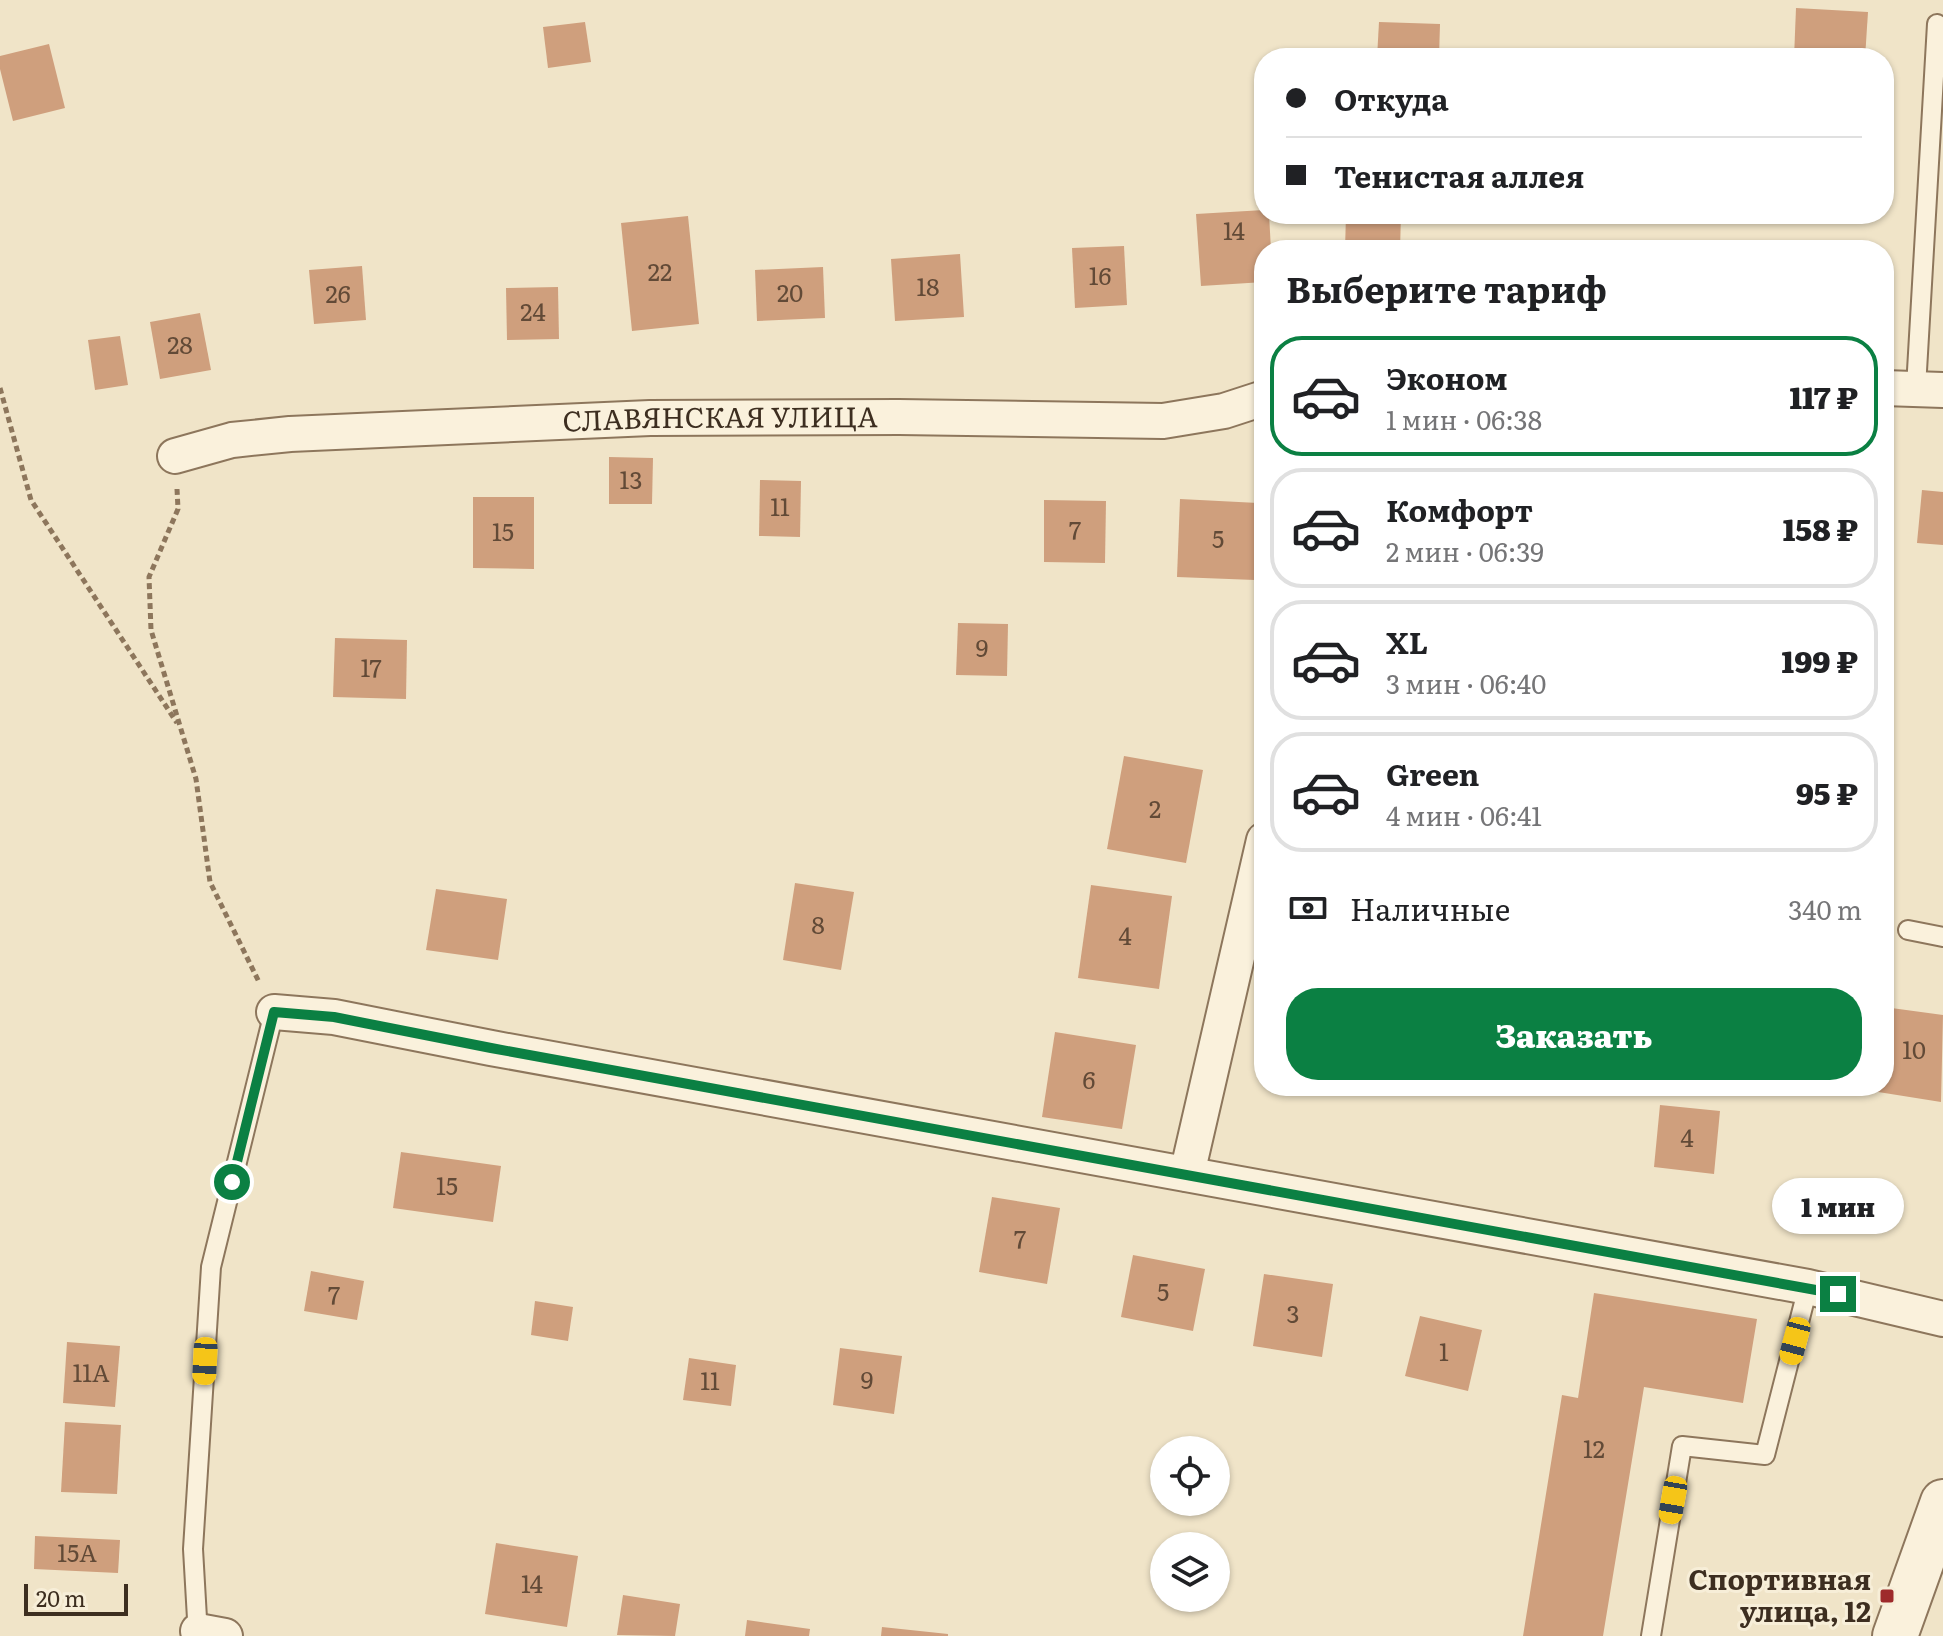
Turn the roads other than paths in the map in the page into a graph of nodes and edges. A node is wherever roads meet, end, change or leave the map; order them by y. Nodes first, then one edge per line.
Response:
1 (1937, 24) dead end
2 (1914, 389) edge
3 (1254, 401) edge
4 (175, 456) road end
5 (1908, 930) dead end
6 (1943, 937) edge
7 (1252, 947) edge
8 (274, 1012) joint
9 (1187, 1174) junction
10 (1808, 1287) junction
11 (1943, 1319) edge
12 (1943, 1502) edge
13 (207, 1634) edge
14 (1651, 1636) edge
15 (1895, 1636) edge

1 - 2 lane
3 - 4 street, СЛАВЯНСКАЯ УЛИЦА
5 - 6 lane
7 - 9 street
8 - 9 street
8 - 13 lane
9 - 10 street
10 - 11 street
10 - 14 lane
12 - 15 street

